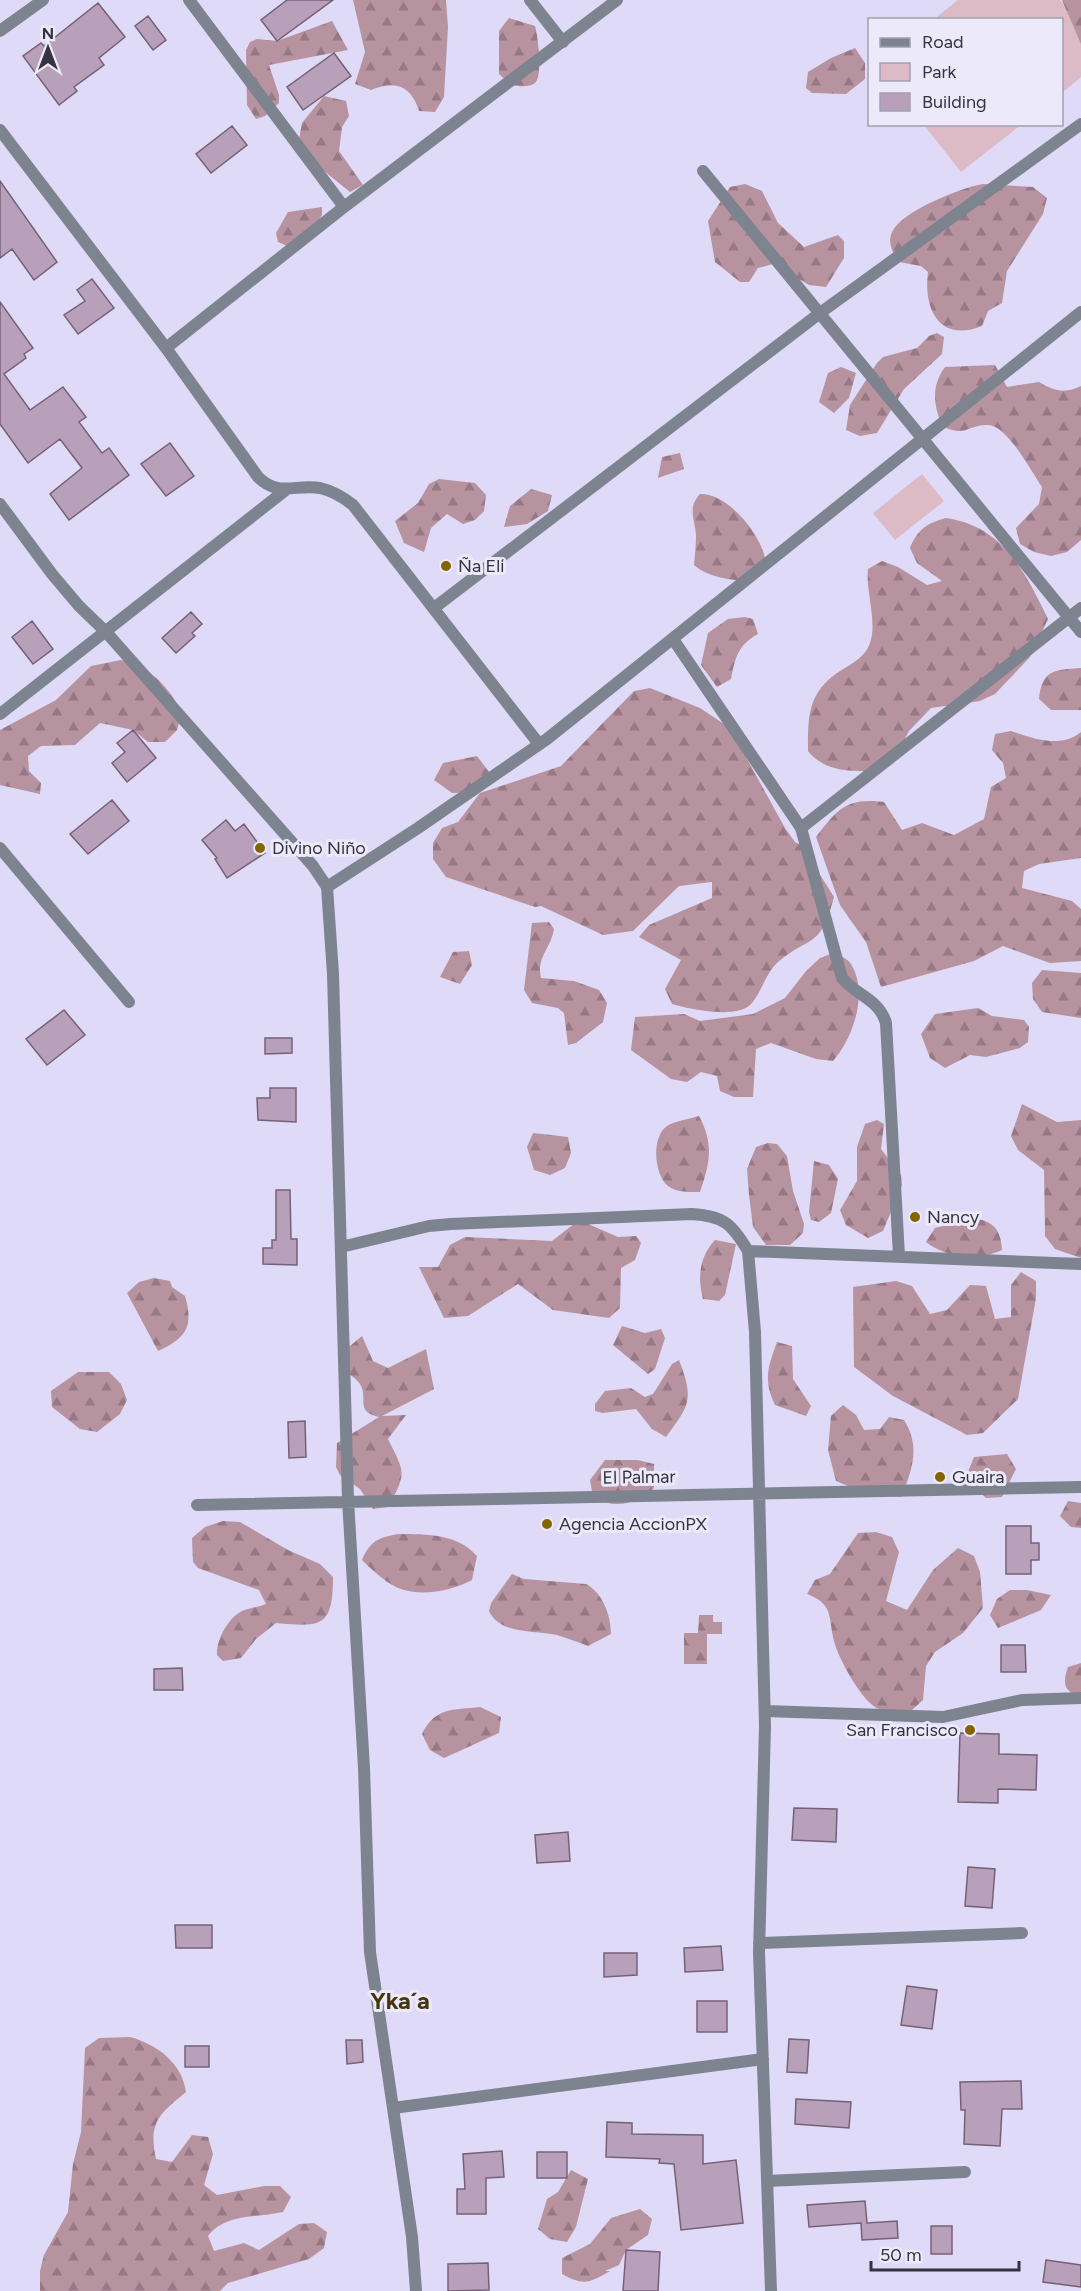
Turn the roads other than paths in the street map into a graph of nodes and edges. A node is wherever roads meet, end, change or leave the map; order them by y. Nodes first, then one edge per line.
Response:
1 (43, 0) edge
2 (189, 0) edge
3 (530, 0) edge
4 (617, 0) edge
5 (0, 31) edge
6 (563, 42) junction
7 (1081, 124) edge
8 (0, 130) edge
9 (704, 171) dead end
10 (344, 207) junction
11 (1081, 312) edge
12 (820, 313) junction
13 (166, 348) junction
14 (922, 439) junction
15 (287, 489) junction
16 (0, 504) edge
17 (434, 608) junction
18 (1081, 608) edge
19 (1068, 618) junction
20 (106, 632) junction
21 (1081, 632) edge
22 (673, 639) junction
23 (0, 714) edge
24 (539, 744) junction
25 (801, 828) junction
26 (0, 848) edge
27 (327, 889) junction
28 (129, 1002) dead end
29 (341, 1247) junction
30 (748, 1251) junction
31 (899, 1256) junction
32 (1081, 1264) edge
33 (1081, 1487) edge
34 (759, 1493) junction
35 (348, 1500) junction
36 (197, 1505) dead end
37 (1081, 1698) edge
38 (765, 1711) junction
39 (1022, 1933) dead end
40 (759, 1943) junction
41 (763, 2059) junction
42 (393, 2108) junction
43 (965, 2172) dead end
44 (767, 2181) junction
45 (416, 2291) edge
46 (771, 2291) edge

1 - 5 street
2 - 10 street
3 - 6 street
4 - 6 street
6 - 10 street
7 - 12 street
8 - 13 street
9 - 12 street
10 - 13 street
11 - 14 street
12 - 14 street
12 - 17 street
13 - 15 street
14 - 19 street
14 - 22 street
15 - 17 street
15 - 20 street
16 - 20 street
17 - 24 street
18 - 19 street
19 - 21 street
19 - 25 street
20 - 23 street
20 - 27 street
22 - 24 street
22 - 25 street
24 - 27 street
25 - 31 street
26 - 28 street
27 - 29 street
29 - 30 street
29 - 35 street
30 - 31 street
30 - 34 street
31 - 32 street
33 - 34 street, El Palmar
34 - 35 street, El Palmar
34 - 38 street
35 - 36 street, El Palmar
35 - 42 street
37 - 38 street
38 - 40 street
39 - 40 street
40 - 41 street
41 - 42 street
41 - 44 street
42 - 45 street
43 - 44 street
44 - 46 street

